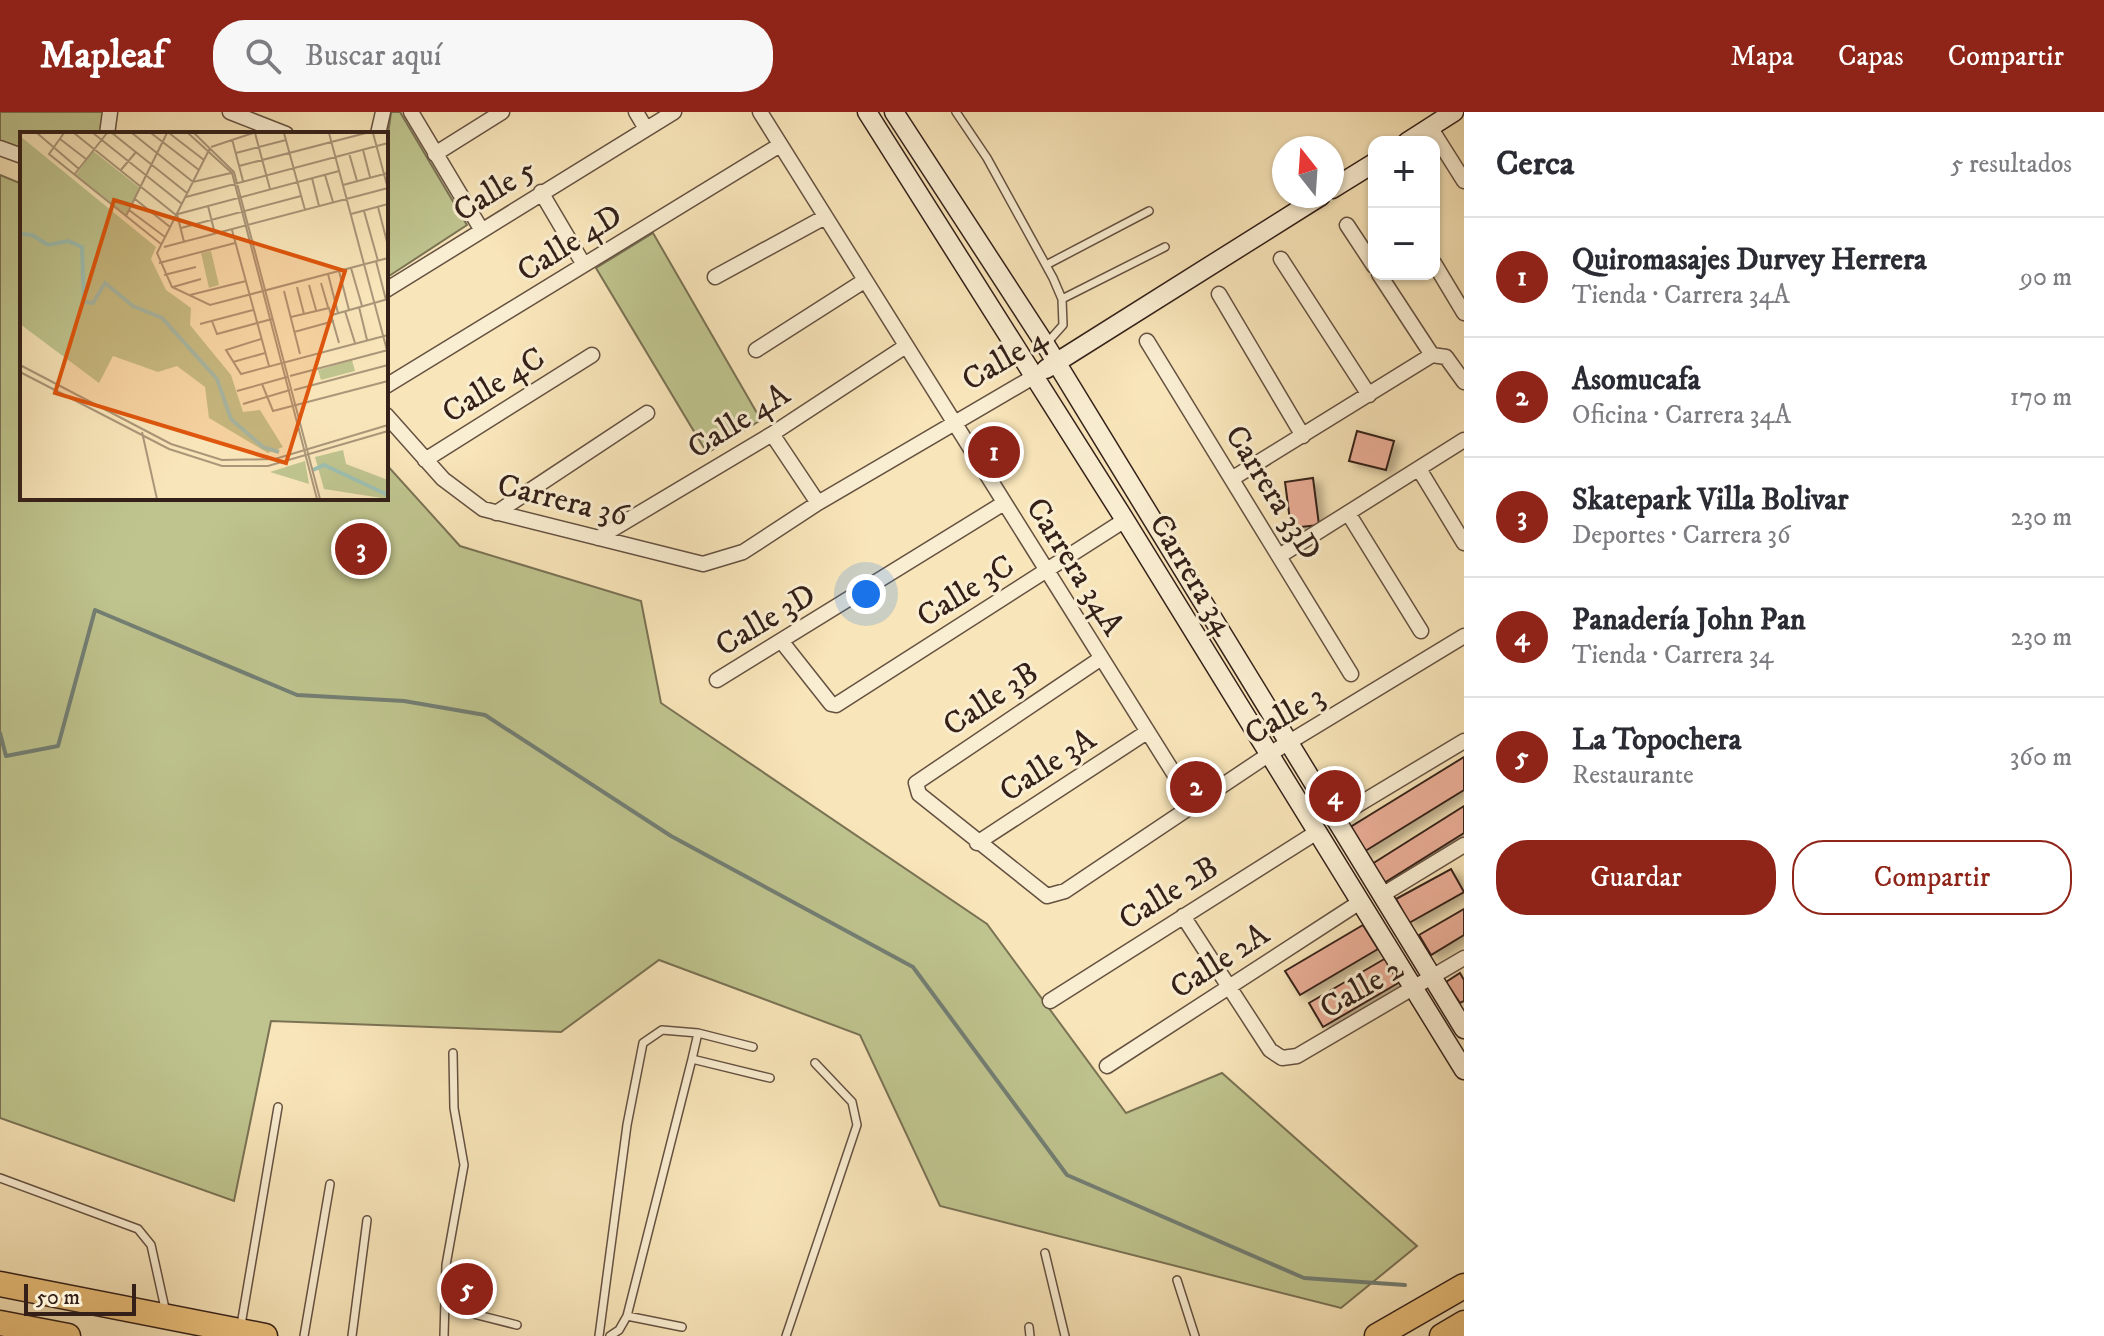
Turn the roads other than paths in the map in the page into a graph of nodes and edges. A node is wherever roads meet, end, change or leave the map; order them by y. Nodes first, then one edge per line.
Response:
1 (110, 112) edge
2 (230, 112) edge
3 (383, 112) edge
4 (411, 112) edge
5 (502, 112) edge
6 (636, 112) edge
7 (674, 112) edge
8 (760, 112) edge
9 (867, 112) edge
10 (894, 112) edge
11 (956, 112) edge
12 (1454, 112) edge
13 (1430, 127) junction
14 (646, 129) junction
15 (107, 132) edge
16 (281, 132) edge
17 (378, 132) edge
18 (1416, 136) edge
19 (780, 145) junction
20 (0, 148) edge
21 (435, 154) junction
22 (20, 155) edge
23 (1368, 167) edge
24 (1464, 181) edge
25 (1344, 182) edge
26 (541, 192) junction
27 (1302, 208) edge
28 (1149, 211) dead end
29 (825, 217) junction
30 (1347, 225) dead end
31 (481, 229) junction
32 (1165, 247) dead end
33 (1368, 257) edge
34 (1281, 259) dead end
35 (1048, 264) junction
36 (584, 265) junction
37 (1440, 273) edge
38 (715, 277) dead end
39 (1383, 280) edge
40 (864, 281) junction
41 (388, 289) edge
42 (1219, 294) dead end
43 (1062, 299) junction
44 (1464, 313) edge
45 (1147, 341) dead end
46 (1045, 344) junction
47 (906, 346) junction
48 (756, 350) dead end
49 (592, 355) dead end
50 (1439, 356) junction
51 (1056, 362) junction
52 (1035, 376) junction
53 (1464, 382) edge
54 (388, 385) edge
55 (1369, 395) junction
56 (647, 413) dead end
57 (388, 417) edge
58 (952, 424) junction
59 (772, 434) junction
60 (1303, 436) junction
61 (1464, 440) edge
62 (425, 460) junction
63 (1419, 469) junction
64 (1233, 478) junction
65 (818, 503) junction
66 (1004, 503) junction
67 (496, 513) junction
68 (1348, 513) junction
69 (1125, 520) junction
70 (598, 538) junction
71 (1464, 543) edge
72 (1281, 555) junction
73 (714, 563) joint
74 (1047, 571) junction
75 (1421, 631) dead end
76 (1464, 636) edge
77 (782, 642) junction
78 (1100, 659) junction
79 (1351, 674) dead end
80 (717, 680) dead end
81 (1147, 732) junction
82 (1464, 741) edge
83 (1290, 743) junction
84 (1268, 755) junction
85 (1193, 804) junction
86 (1336, 818) junction
87 (1317, 832) junction
88 (977, 843) junction
89 (1464, 845) edge
90 (1382, 895) junction
91 (1360, 902) junction
92 (1183, 916) junction
93 (1464, 958) edge
94 (1433, 978) junction
95 (1228, 987) junction
96 (1415, 990) junction
97 (1050, 1001) dead end
98 (1464, 1029) edge
99 (698, 1033) junction
100 (753, 1047) dead end
101 (453, 1053) dead end
102 (692, 1059) junction
103 (815, 1063) dead end
104 (1107, 1066) dead end
105 (1464, 1070) edge
106 (770, 1078) dead end
107 (278, 1107) dead end
108 (0, 1178) edge
109 (330, 1184) dead end
110 (367, 1220) dead end
111 (1045, 1253) dead end
112 (1177, 1280) dead end
113 (0, 1284) edge
114 (1464, 1286) edge
115 (446, 1307) junction
116 (627, 1316) junction
117 (167, 1318) junction
118 (0, 1323) edge
119 (1464, 1323) edge
120 (517, 1325) dead end
121 (682, 1327) dead end
122 (240, 1332) junction
123 (68, 1336) edge
124 (265, 1336) edge
125 (304, 1336) edge
126 (352, 1336) edge
127 (444, 1336) edge
128 (599, 1336) edge
129 (610, 1336) edge
130 (786, 1336) edge
131 (1065, 1336) edge
132 (1195, 1336) edge
133 (1377, 1336) edge
134 (1442, 1336) edge

1 - 15 street
2 - 16 street
3 - 17 street
4 - 21 street
5 - 21 street
6 - 14 street
7 - 14 street, Calle 5
8 - 19 street, Carrera 34A
9 - 52 street, Carrera 34
10 - 46 street, Carrera 34
11 - 35 lane
12 - 13 street
13 - 18 street
13 - 24 street
14 - 26 street, Calle 5
19 - 29 street, Carrera 34A
19 - 36 street, Calle 4D
20 - 22 street
21 - 31 street
23 - 25 street
26 - 31 street, Calle 5
26 - 36 street
27 - 51 street, Calle 4
28 - 35 lane
29 - 38 street
29 - 40 street, Carrera 34A
30 - 33 street
31 - 41 street, Calle 5
32 - 43 lane
34 - 55 street
35 - 43 lane
36 - 54 street, Calle 4D
37 - 44 street
39 - 50 street
40 - 47 street, Carrera 34A
40 - 48 street
42 - 60 street
43 - 46 lane
45 - 64 street, Carrera 33D
46 - 51 street, Carrera 34
47 - 58 street, Carrera 34A
47 - 59 street, Calle 4A
49 - 62 street, Calle 4C
50 - 53 street
50 - 55 street
51 - 52 street, Calle 4
51 - 83 street, Carrera 34
52 - 58 street, Calle 4
52 - 69 street, Carrera 34
55 - 60 street
56 - 67 street
57 - 62 street, Carrera 36
58 - 65 street, Calle 4
58 - 66 street, Carrera 34A
59 - 65 street
59 - 70 street, Calle 4A
60 - 64 street
61 - 63 street
62 - 67 street, Carrera 36
63 - 68 street
63 - 71 street
64 - 72 street, Carrera 33D
65 - 73 street, Calle 4
66 - 74 street, Carrera 34A
66 - 77 street, Calle 3D
67 - 70 street, Carrera 36
68 - 72 street
68 - 75 street
69 - 74 street, Calle 3C
69 - 84 street, Carrera 34
70 - 73 street, Carrera 36
72 - 79 street, Carrera 33D
74 - 77 street, Calle 3C
74 - 78 street, Carrera 34A
76 - 83 street, Calle 3
77 - 80 street, Calle 3D
78 - 81 street, Carrera 34A
78 - 88 street, Calle 3B
81 - 85 street, Carrera 34A
81 - 88 street, Calle 3A
82 - 86 street
83 - 84 street, Calle 3
83 - 86 street, Carrera 34
84 - 85 street, Calle 3
84 - 87 street, Carrera 34
85 - 88 street, Calle 3
86 - 90 street, Carrera 34
87 - 91 street, Carrera 34
87 - 92 street, Calle 2B
89 - 90 street
90 - 94 street, Carrera 34
91 - 95 street, Calle 2A
91 - 96 street, Carrera 34
92 - 95 street
92 - 97 street, Calle 2B
93 - 94 street, Calle 2
94 - 96 street, Calle 2
94 - 98 street, Carrera 34
95 - 96 street, Calle 2
95 - 104 street, Calle 2A
96 - 105 street, Carrera 34
99 - 100 lane
99 - 102 lane
99 - 128 lane
101 - 115 lane
102 - 106 lane
102 - 116 lane
103 - 130 lane
107 - 122 lane
108 - 117 lane
109 - 125 lane
110 - 126 lane
111 - 131 lane
112 - 132 lane
113 - 117 highway
114 - 133 highway
115 - 120 lane
115 - 127 lane
116 - 121 lane
116 - 129 lane
117 - 122 highway
118 - 123 highway
119 - 134 highway
122 - 124 highway

